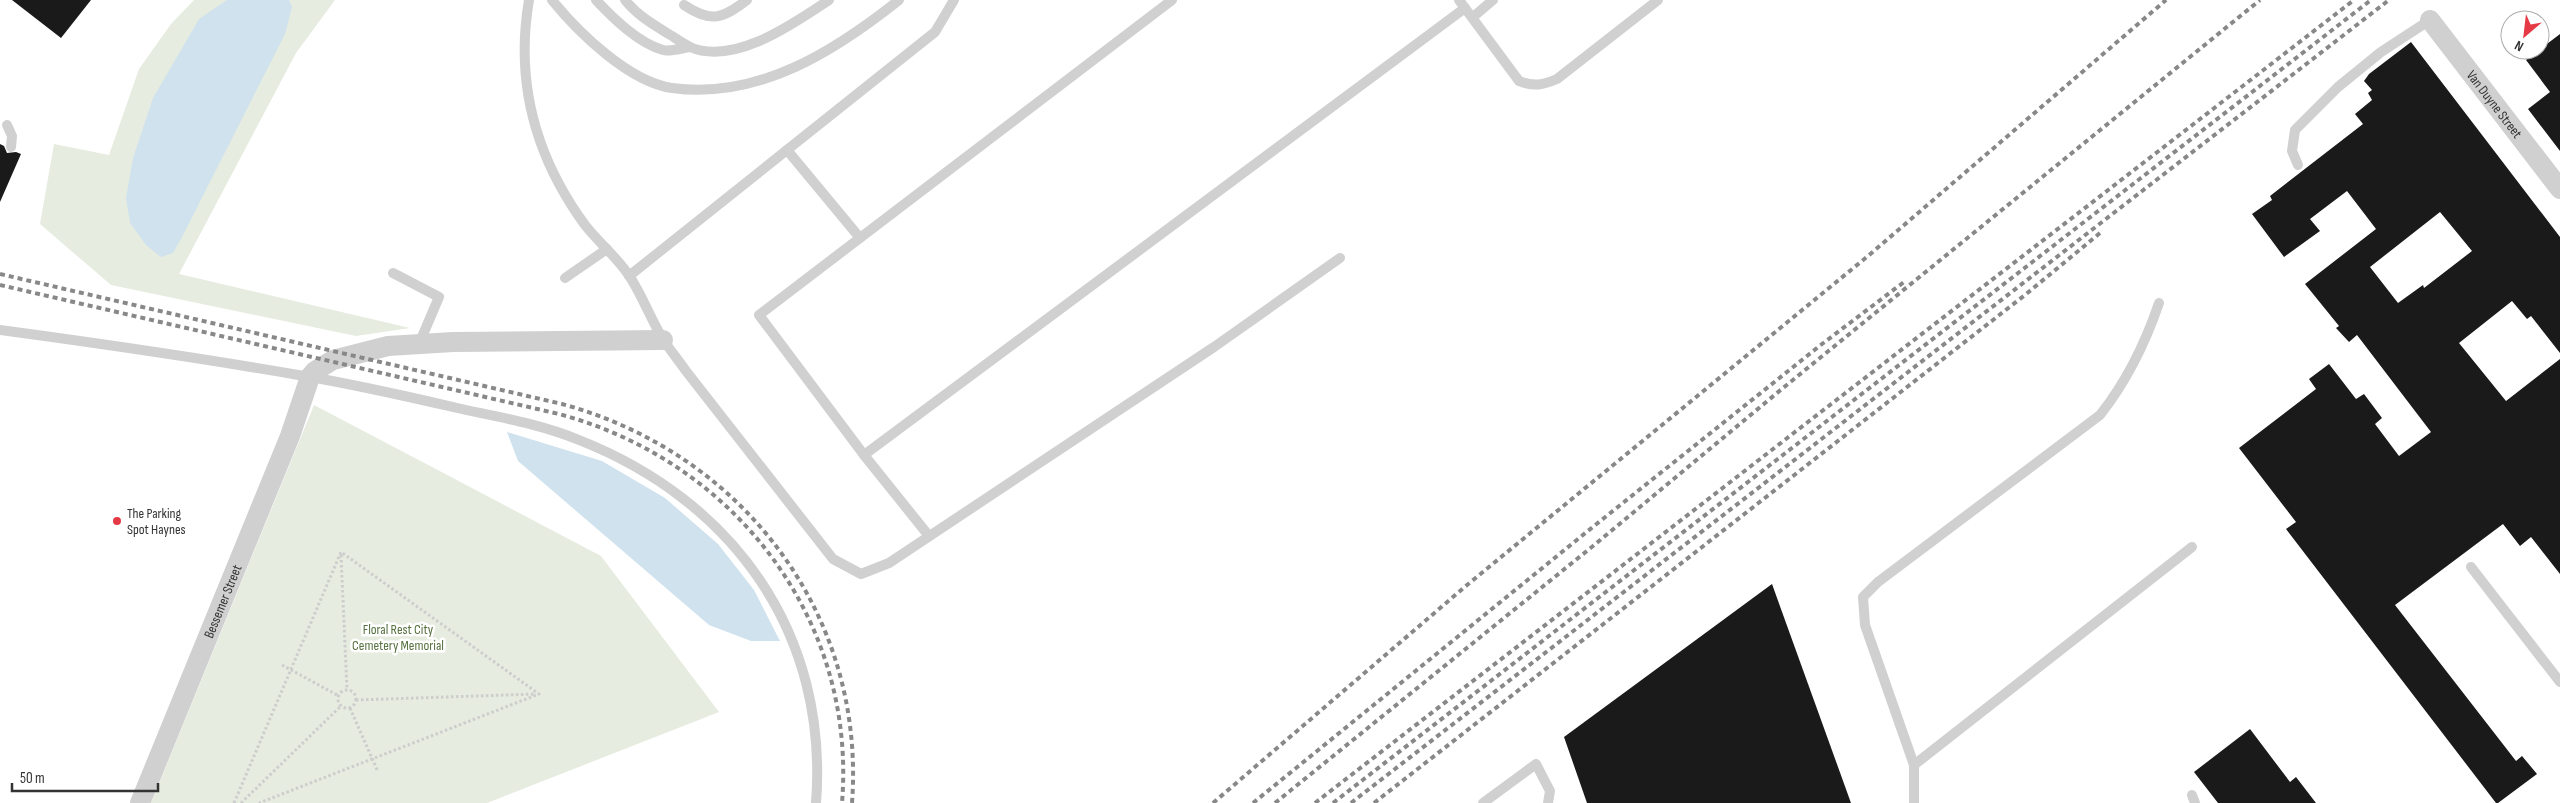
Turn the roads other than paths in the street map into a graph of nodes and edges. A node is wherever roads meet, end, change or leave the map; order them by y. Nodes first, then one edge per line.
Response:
1 (529, 0) edge
2 (552, 0) edge
3 (596, 0) edge
4 (625, 0) edge
5 (747, 0) edge
6 (829, 0) edge
7 (899, 0) edge
8 (954, 0) edge
9 (1172, 0) edge
10 (1493, 0) edge
11 (1658, 0) edge
12 (1462, 4) edge
13 (684, 5) dead end
14 (1472, 17) junction
15 (2430, 20) joint
16 (690, 47) junction
17 (7, 125) dead end
18 (11, 147) dead end
19 (788, 150) junction
20 (2298, 165) dead end
21 (2560, 189) edge
22 (860, 238) junction
23 (606, 249) junction
24 (1340, 258) dead end
25 (393, 273) dead end
26 (629, 276) junction
27 (565, 278) dead end
28 (2159, 303) dead end
29 (0, 330) edge
30 (664, 340) junction
31 (419, 344) junction
32 (310, 377) junction
33 (864, 455) junction
34 (929, 536) junction
35 (2192, 547) dead end
36 (2471, 567) dead end
37 (2560, 682) edge
38 (1914, 766) junction
39 (140, 803) edge
40 (816, 803) edge
41 (1483, 803) edge
42 (1548, 803) edge
43 (1914, 803) edge

1 - 23 lane
2 - 7 lane
3 - 16 lane
4 - 16 lane
5 - 13 lane
6 - 16 lane
8 - 19 lane
9 - 22 lane
10 - 14 lane
11 - 14 lane
12 - 14 lane
12 - 33 lane
15 - 20 lane
15 - 21 street, Van Duyne Street
17 - 18 lane
19 - 22 lane
19 - 26 lane
22 - 33 lane
23 - 26 lane
23 - 27 lane
24 - 34 lane
25 - 31 lane
26 - 30 lane
28 - 38 lane
29 - 32 lane
30 - 31 street
30 - 34 lane
31 - 32 street
32 - 39 street, Bessemer Street
32 - 40 lane
33 - 34 lane
35 - 38 lane
36 - 37 lane
38 - 43 lane
41 - 42 lane

